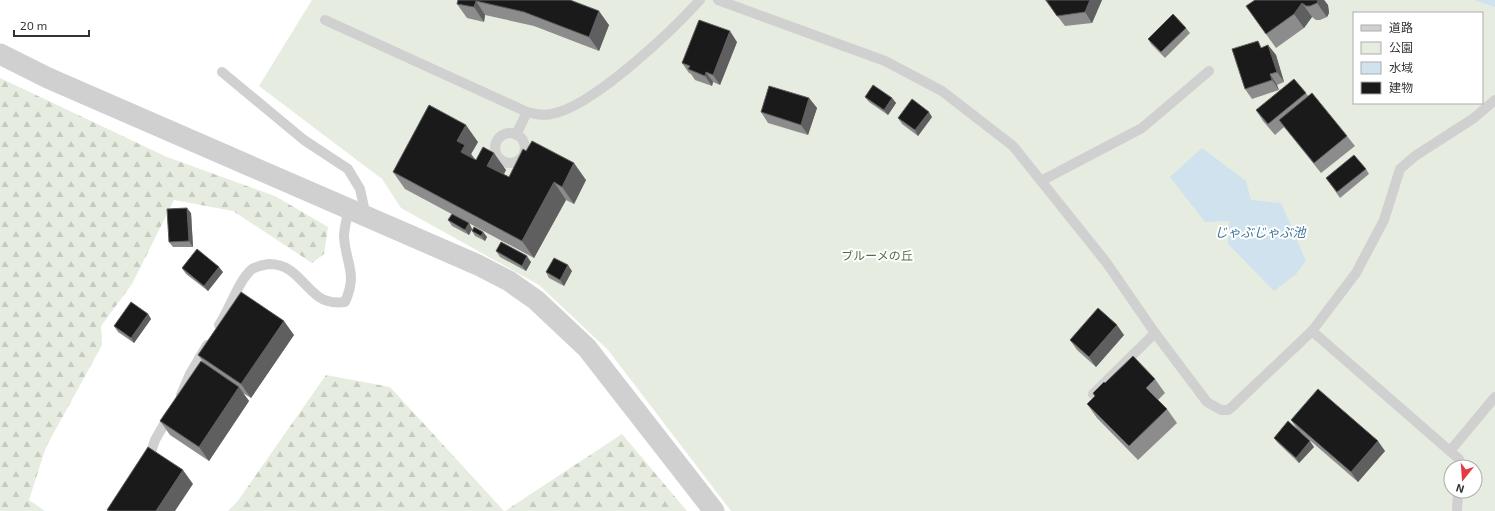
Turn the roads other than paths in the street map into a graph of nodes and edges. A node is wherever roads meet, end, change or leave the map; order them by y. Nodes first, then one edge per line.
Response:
1 (700, 0) edge
2 (718, 0) edge
3 (325, 20) dead end
4 (0, 54) edge
5 (222, 72) dead end
6 (1209, 72) dead end
7 (1495, 100) edge
8 (527, 112) junction
9 (516, 135) dead end
10 (1041, 180) junction
11 (357, 212) junction
12 (1312, 331) junction
13 (1155, 333) junction
14 (1093, 394) edge
15 (1495, 397) edge
16 (1450, 451) junction
17 (1459, 459) edge
18 (143, 468) edge
19 (1458, 499) edge
20 (714, 511) edge
21 (1457, 511) edge

1 - 8 lane
2 - 10 lane
3 - 8 lane
4 - 11 street
5 - 11 lane
6 - 10 lane
7 - 12 lane
8 - 9 lane
10 - 13 lane
11 - 18 lane
11 - 20 street
12 - 13 lane
12 - 16 lane
13 - 14 lane
15 - 16 lane
16 - 17 lane
19 - 21 lane

